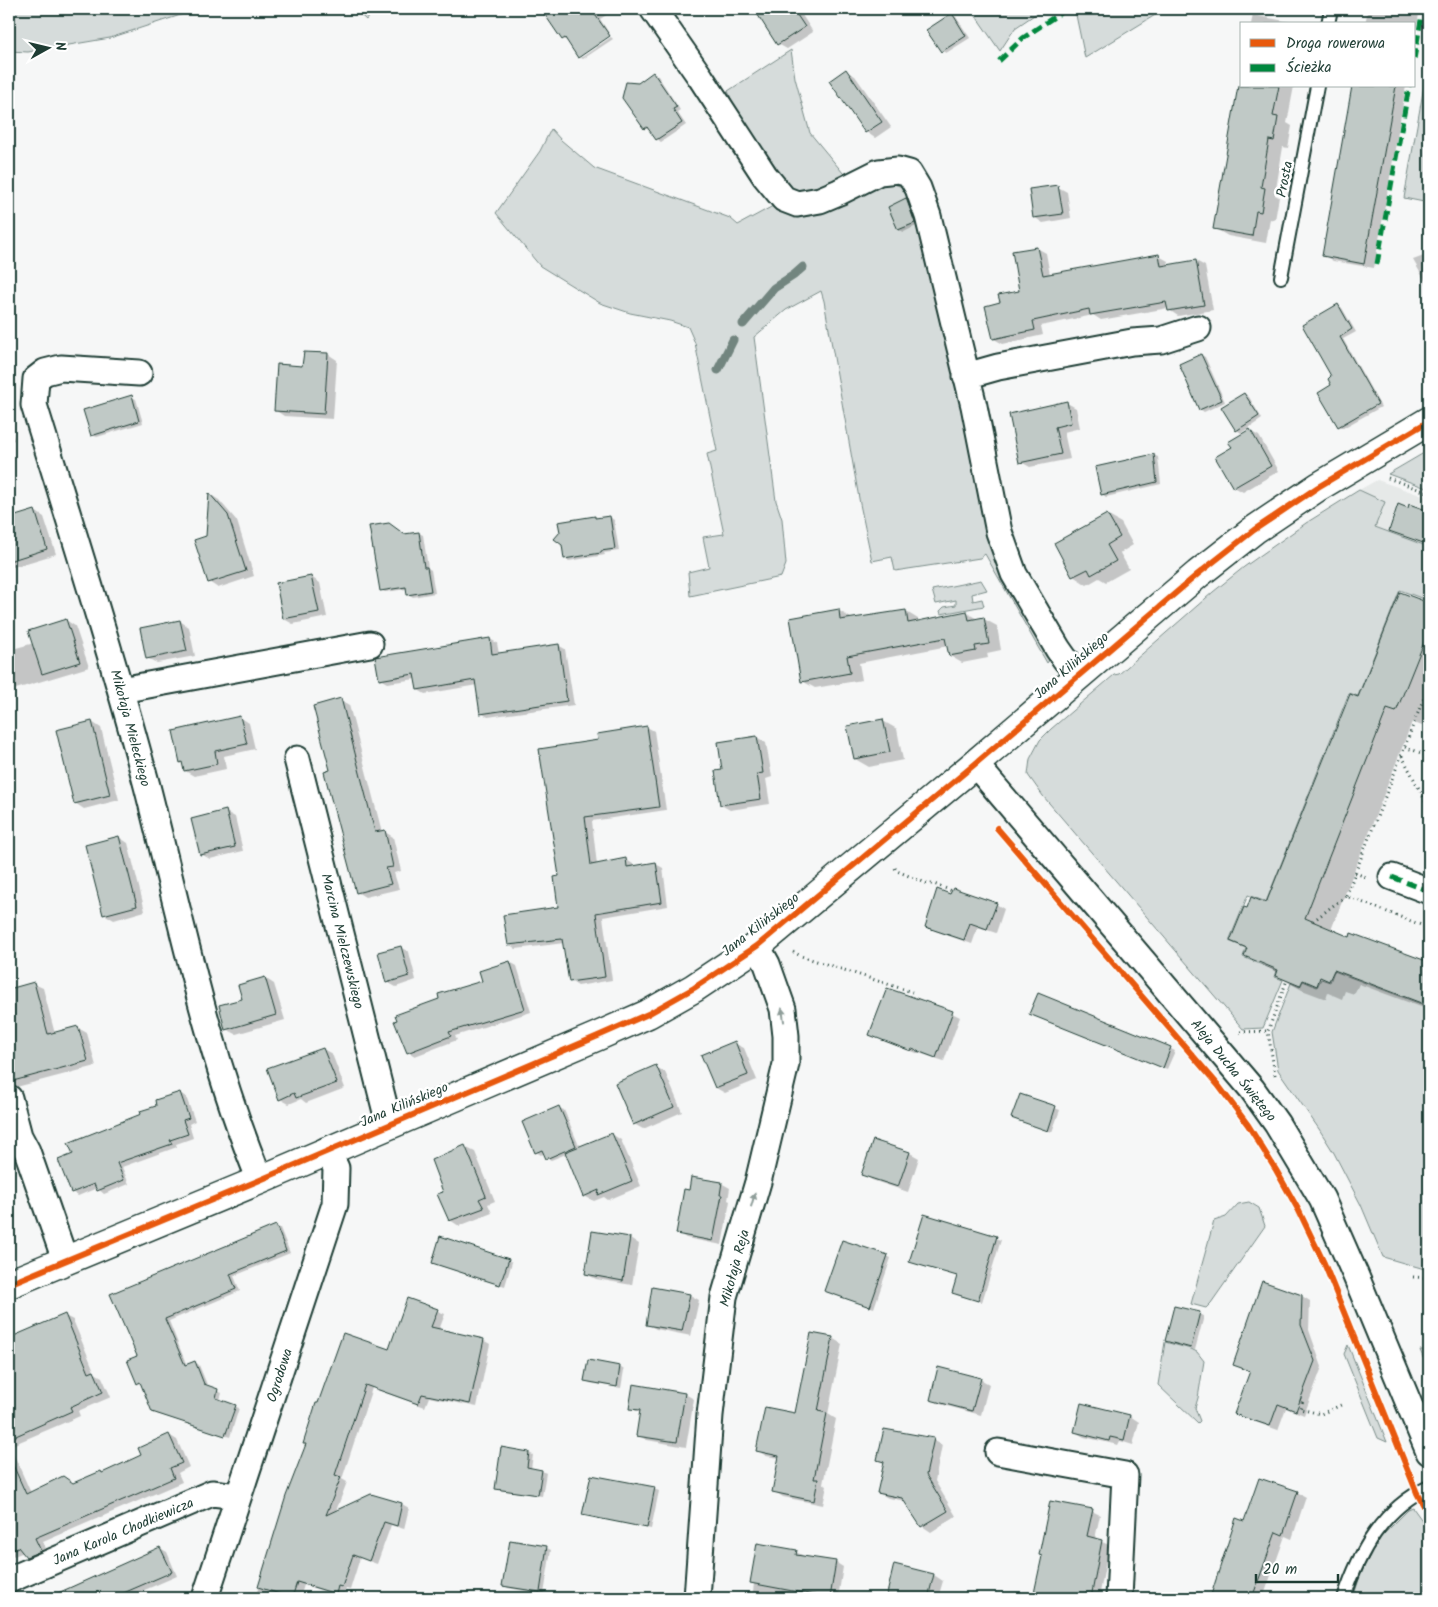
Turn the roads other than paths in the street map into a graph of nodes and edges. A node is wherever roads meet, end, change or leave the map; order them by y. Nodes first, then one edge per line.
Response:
1 (653, 9) edge
2 (1331, 9) edge
3 (1328, 22) edge
4 (1317, 88) edge
5 (1281, 277) dead end
6 (1198, 328) dead end
7 (139, 373) dead end
8 (966, 376) junction
9 (1429, 421) edge
10 (370, 644) dead end
11 (1079, 674) junction
12 (121, 690) junction
13 (297, 759) dead end
14 (975, 764) junction
15 (1392, 877) dead end
16 (1429, 890) edge
17 (757, 946) junction
18 (9, 1098) edge
19 (389, 1124) junction
20 (327, 1150) junction
21 (260, 1180) junction
22 (65, 1260) junction
23 (9, 1284) edge
24 (998, 1452) dead end
25 (1429, 1452) edge
26 (1429, 1487) edge
27 (238, 1496) junction
28 (9, 1580) edge
29 (205, 1598) edge
30 (697, 1598) edge
31 (1119, 1598) edge
32 (1344, 1598) edge

1 - 8 street
2 - 3 lane
4 - 5 lane, Prosta
6 - 8 street
7 - 12 street, Mikołaja Mieleckiego
8 - 11 street
9 - 11 street, Jana Kilińskiego
10 - 12 street
11 - 14 street, Jana Kilińskiego
12 - 21 street, Mikołaja Mieleckiego
13 - 19 street, Marcina Mielczewskiego
14 - 17 street, Jana Kilińskiego
14 - 25 street, Aleja Ducha Świętego
15 - 16 street
17 - 19 street, Jana Kilińskiego
30 -> 17 street, Mikołaja Reja
18 - 22 street
19 - 20 street, Jana Kilińskiego
20 - 21 street, Jana Kilińskiego
20 - 27 street, Ogrodowa
21 - 22 street, Jana Kilińskiego
22 - 23 street, Jana Kilińskiego
24 - 31 street
26 - 32 lane
27 - 28 street, Jana Karola Chodkiewicza
27 - 29 street, Ogrodowa

